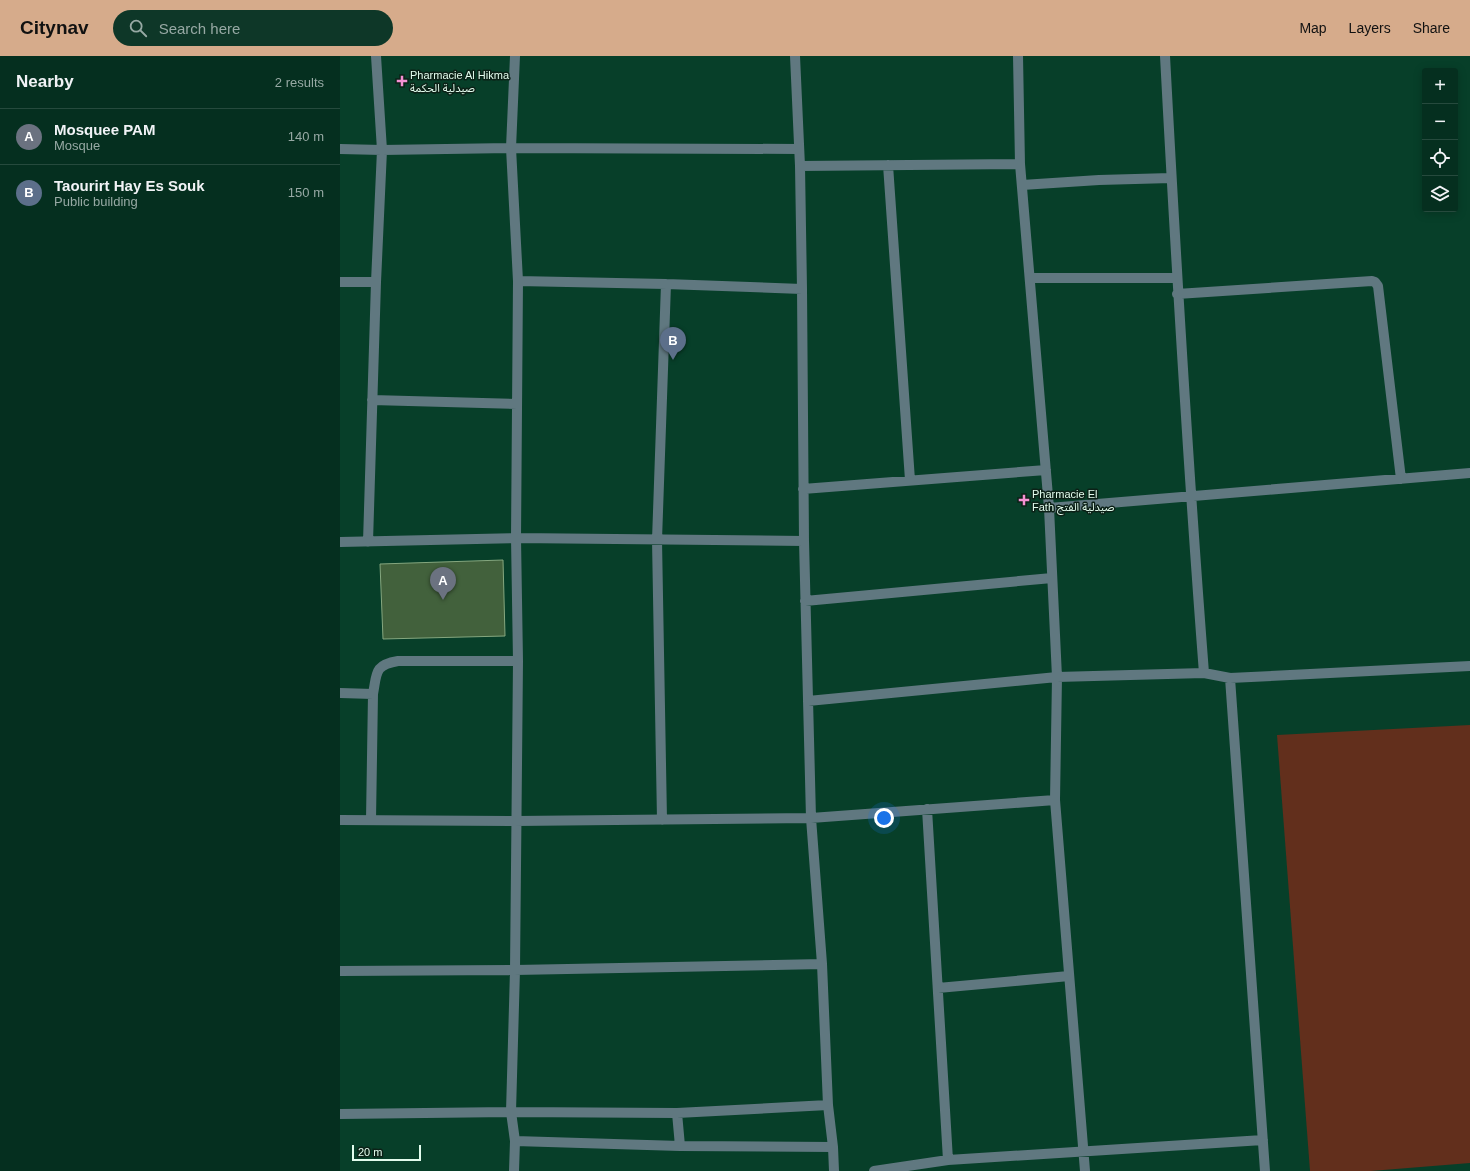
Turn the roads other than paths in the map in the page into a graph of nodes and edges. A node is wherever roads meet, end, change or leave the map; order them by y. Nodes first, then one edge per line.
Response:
1 (376, 56) edge
2 (515, 56) edge
3 (795, 56) edge
4 (1018, 56) edge
5 (1165, 56) edge
6 (511, 148) junction
7 (340, 149) edge
8 (800, 149) junction
9 (382, 150) junction
10 (1020, 164) junction
11 (888, 165) junction
12 (800, 166) junction
13 (1171, 178) junction
14 (1022, 185) junction
15 (1030, 278) junction
16 (1177, 278) junction
17 (518, 281) junction
18 (340, 282) edge
19 (376, 282) junction
20 (666, 284) junction
21 (802, 289) junction
22 (1177, 294) junction
23 (372, 400) junction
24 (517, 404) junction
25 (1046, 470) junction
26 (1470, 473) edge
27 (1401, 479) junction
28 (910, 480) junction
29 (803, 489) junction
30 (1190, 498) junction
31 (1049, 508) junction
32 (516, 538) junction
33 (657, 540) junction
34 (804, 541) junction
35 (340, 542) edge
36 (368, 542) junction
37 (1052, 578) junction
38 (805, 601) junction
39 (518, 661) junction
40 (1470, 666) edge
41 (1204, 673) junction
42 (1057, 677) junction
43 (1230, 678) junction
44 (340, 693) edge
45 (373, 694) junction
46 (808, 701) junction
47 (1056, 800) junction
48 (927, 809) junction
49 (812, 818) junction
50 (340, 820) edge
51 (371, 820) junction
52 (662, 820) junction
53 (516, 821) junction
54 (822, 964) junction
55 (515, 970) junction
56 (340, 972) edge
57 (1069, 976) junction
58 (938, 988) junction
59 (828, 1105) junction
60 (512, 1112) junction
61 (677, 1113) junction
62 (340, 1114) edge
63 (1263, 1140) junction
64 (515, 1141) junction
65 (680, 1146) junction
66 (833, 1147) junction
67 (1083, 1151) junction
68 (948, 1160) junction
69 (514, 1171) edge
70 (834, 1171) edge
71 (874, 1171) edge
72 (1085, 1171) edge
73 (1265, 1171) edge

1 - 9 street
2 - 6 street
3 - 8 street
4 - 10 street
5 - 13 street
6 - 8 street
6 - 9 street
6 - 17 street
7 - 9 street
8 - 12 street
9 - 19 street
10 - 11 street
10 - 14 street
11 - 12 street
11 - 28 street
12 - 21 street
13 - 14 street
13 - 16 street
14 - 15 street
15 - 16 street
15 - 25 street
16 - 22 street
17 - 20 street
17 - 24 street
18 - 19 street
19 - 23 street
20 - 21 street
20 - 33 street
21 - 29 street
22 - 27 street
22 - 30 street
23 - 24 street
23 - 36 street
24 - 32 street
25 - 28 street
25 - 31 street
26 - 27 street
27 - 30 street
28 - 29 street
29 - 34 street
30 - 31 street
30 - 41 street
31 - 37 street
32 - 33 street
32 - 36 street
32 - 39 street
33 - 34 street
33 - 52 street
34 - 38 street
35 - 36 street
37 - 38 street
37 - 42 street
38 - 46 street
39 - 45 street
39 - 53 street
40 - 43 street
41 - 42 street
41 - 43 street
42 - 46 street
42 - 47 street
43 - 63 street
44 - 45 street
45 - 51 street
46 - 49 street
47 - 48 street
47 - 57 street
48 - 49 street
48 - 58 street
49 - 52 street
49 - 54 street
50 - 51 street
51 - 53 street
52 - 53 street
53 - 55 street
54 - 55 street
54 - 59 street
55 - 56 street
55 - 60 street
57 - 58 street
57 - 67 street
58 - 68 street
59 - 61 street
59 - 66 street
60 - 61 street
60 - 62 street
60 - 64 street
61 - 65 street
63 - 67 street
63 - 73 street
64 - 65 street
64 - 69 street
65 - 66 street
66 - 70 street
67 - 68 street
67 - 72 street
68 - 71 street

